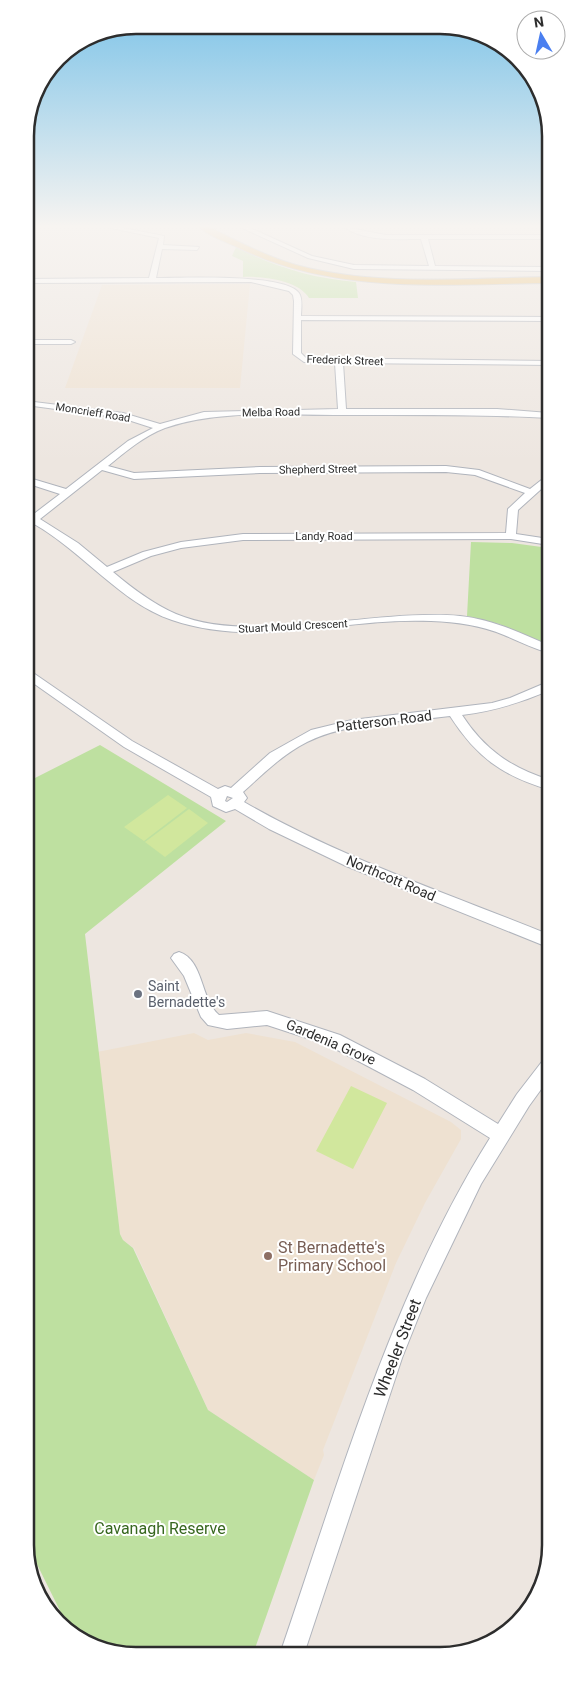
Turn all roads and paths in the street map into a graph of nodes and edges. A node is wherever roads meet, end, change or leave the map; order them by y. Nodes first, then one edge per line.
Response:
1 (298, 305) edge
2 (298, 318) junction
3 (542, 318) edge
4 (34, 342) edge
5 (70, 342) dead end
6 (338, 362) junction
7 (542, 363) edge
8 (34, 403) edge
9 (342, 411) junction
10 (542, 415) edge
11 (160, 427) junction
12 (102, 467) junction
13 (34, 482) edge
14 (542, 483) edge
15 (530, 492) junction
16 (68, 493) junction
17 (34, 518) edge
18 (34, 524) edge
19 (510, 536) junction
20 (542, 541) edge
21 (104, 572) junction
22 (542, 647) edge
23 (34, 678) edge
24 (542, 689) edge
25 (454, 712) junction
26 (542, 782) edge
27 (236, 798) junction
28 (542, 939) edge
29 (179, 958) dead end
30 (542, 1075) edge
31 (500, 1135) junction
32 (294, 1647) edge

1 - 2 street, Frederick Street
2 - 3 street
2 - 6 street, Frederick Street
4 - 5 street
6 - 7 street, Frederick Street
6 - 9 street
8 - 11 street, Moncrieff Road
9 - 10 street, Melba Road
9 - 11 street, Melba Road
11 - 12 street, Melba Road
12 - 15 street, Shepherd Street
12 - 16 street, Melba Road
13 - 16 street
14 - 15 street
15 - 19 street
16 - 17 street, Melba Road
18 - 21 street, Stuart Mould Crescent
19 - 20 street, Landy Road
19 - 21 street, Landy Road
21 - 22 street, Stuart Mould Crescent
23 - 27 street
24 - 25 street, Patterson Road
25 - 26 street
25 - 27 street, Patterson Road
27 - 28 street, Northcott Road
29 - 31 street, Gardenia Grove
30 - 31 street, Wheeler Street
31 - 32 street, Wheeler Street

